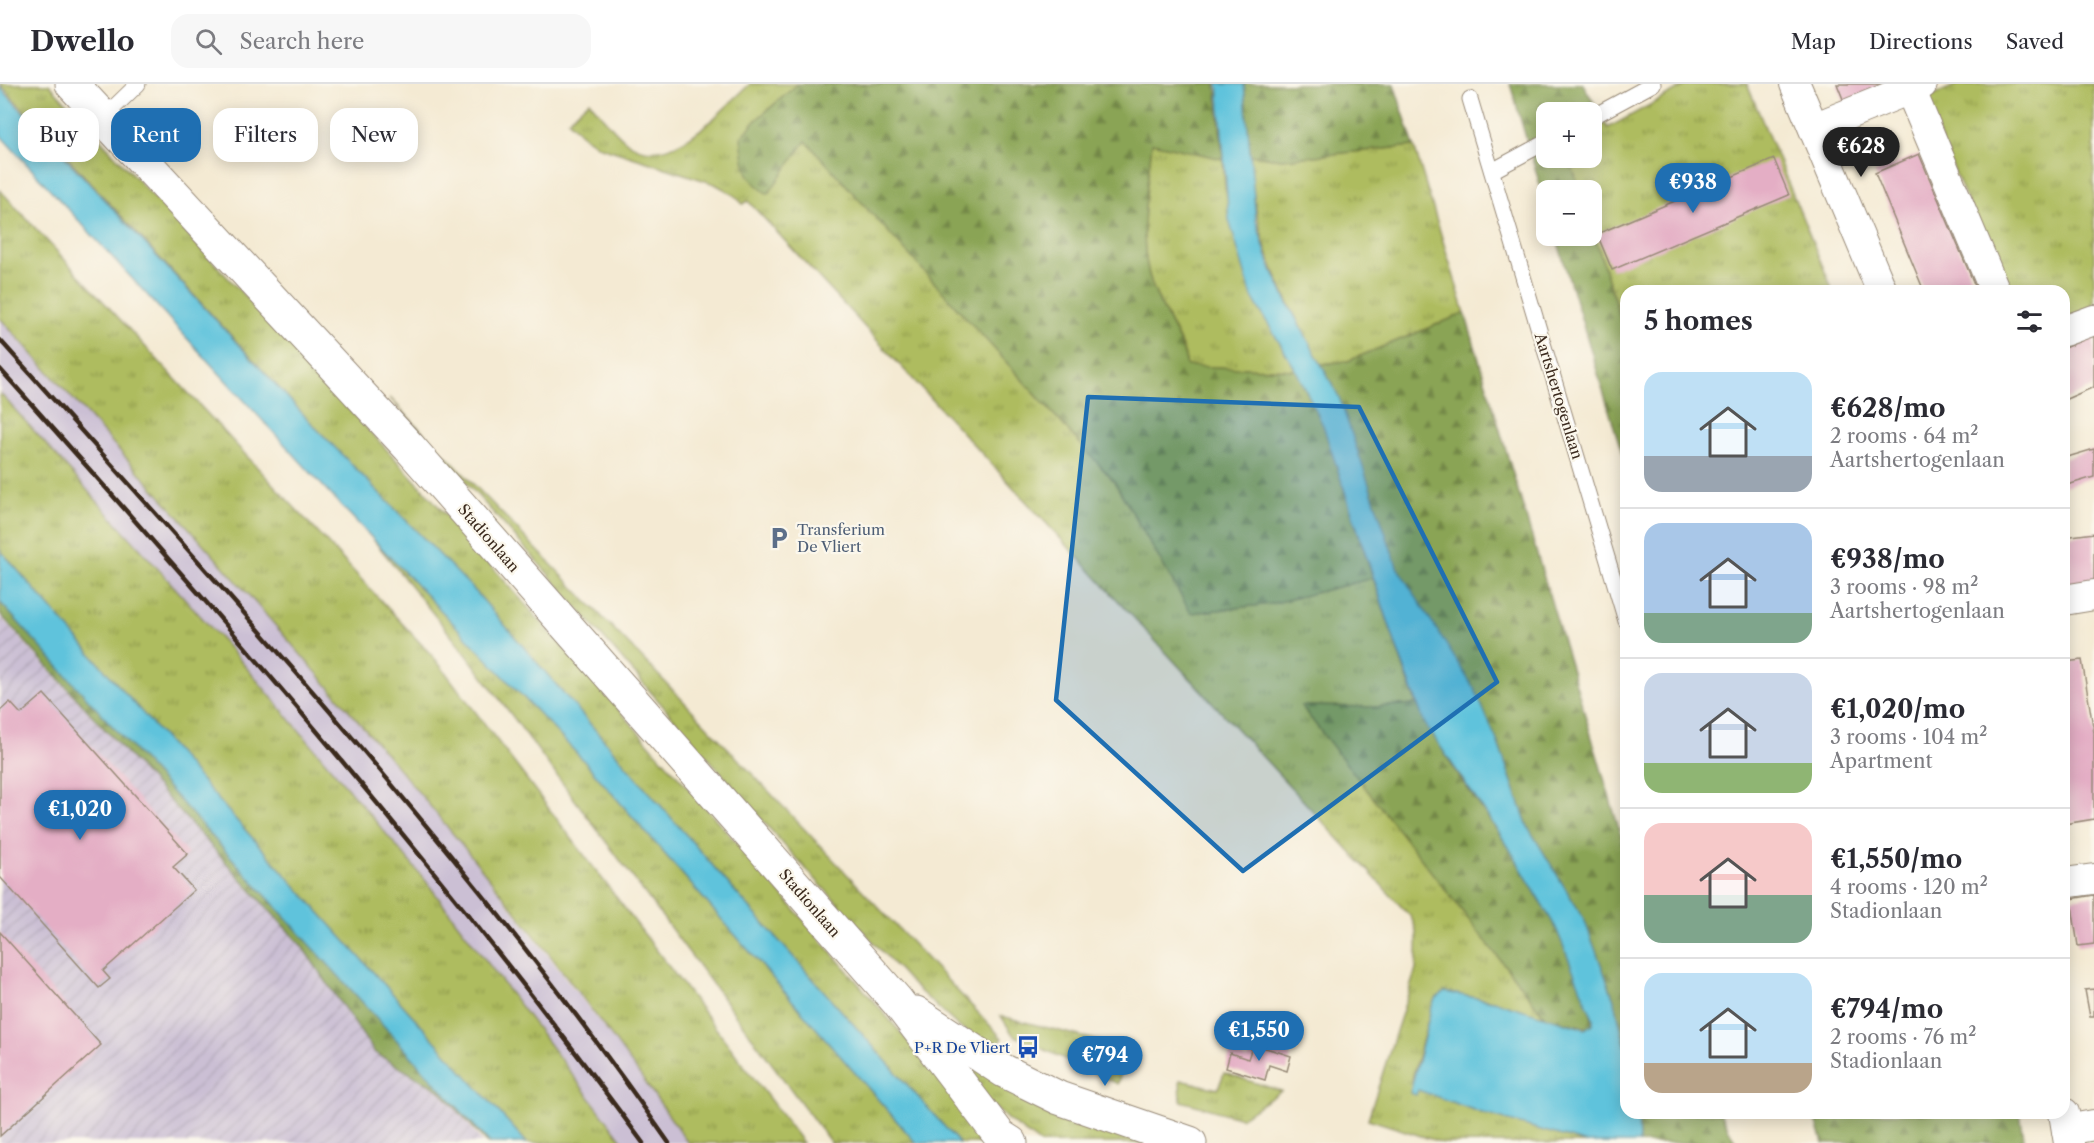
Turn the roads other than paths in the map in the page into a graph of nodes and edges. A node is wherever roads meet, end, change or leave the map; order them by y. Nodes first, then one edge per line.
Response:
1 (72, 84) edge
2 (138, 84) edge
3 (1653, 84) edge
4 (1795, 84) edge
5 (1916, 87) edge
6 (1470, 99) dead end
7 (1602, 112) edge
8 (103, 118) junction
9 (1814, 128) junction
10 (1536, 147) edge
11 (1492, 171) junction
12 (1879, 285) edge
13 (1993, 285) edge
14 (2094, 320) edge
15 (2070, 330) edge
16 (1620, 601) edge
17 (2094, 879) edge
18 (2070, 882) edge
19 (897, 1001) junction
20 (1011, 1143) edge
21 (1190, 1143) edge

1 - 8 main road, Stadionlaan
2 - 8 lane
3 - 7 lane
4 - 9 street
5 - 9 street
5 - 13 street
6 - 11 lane, Aartshertogenlaan
8 - 19 main road, Stadionlaan
9 - 12 street
10 - 11 lane
11 - 16 lane, Aartshertogenlaan
14 - 15 street
17 - 18 street
19 - 20 main road, Stadionlaan
19 - 21 main road, Stadionlaan

